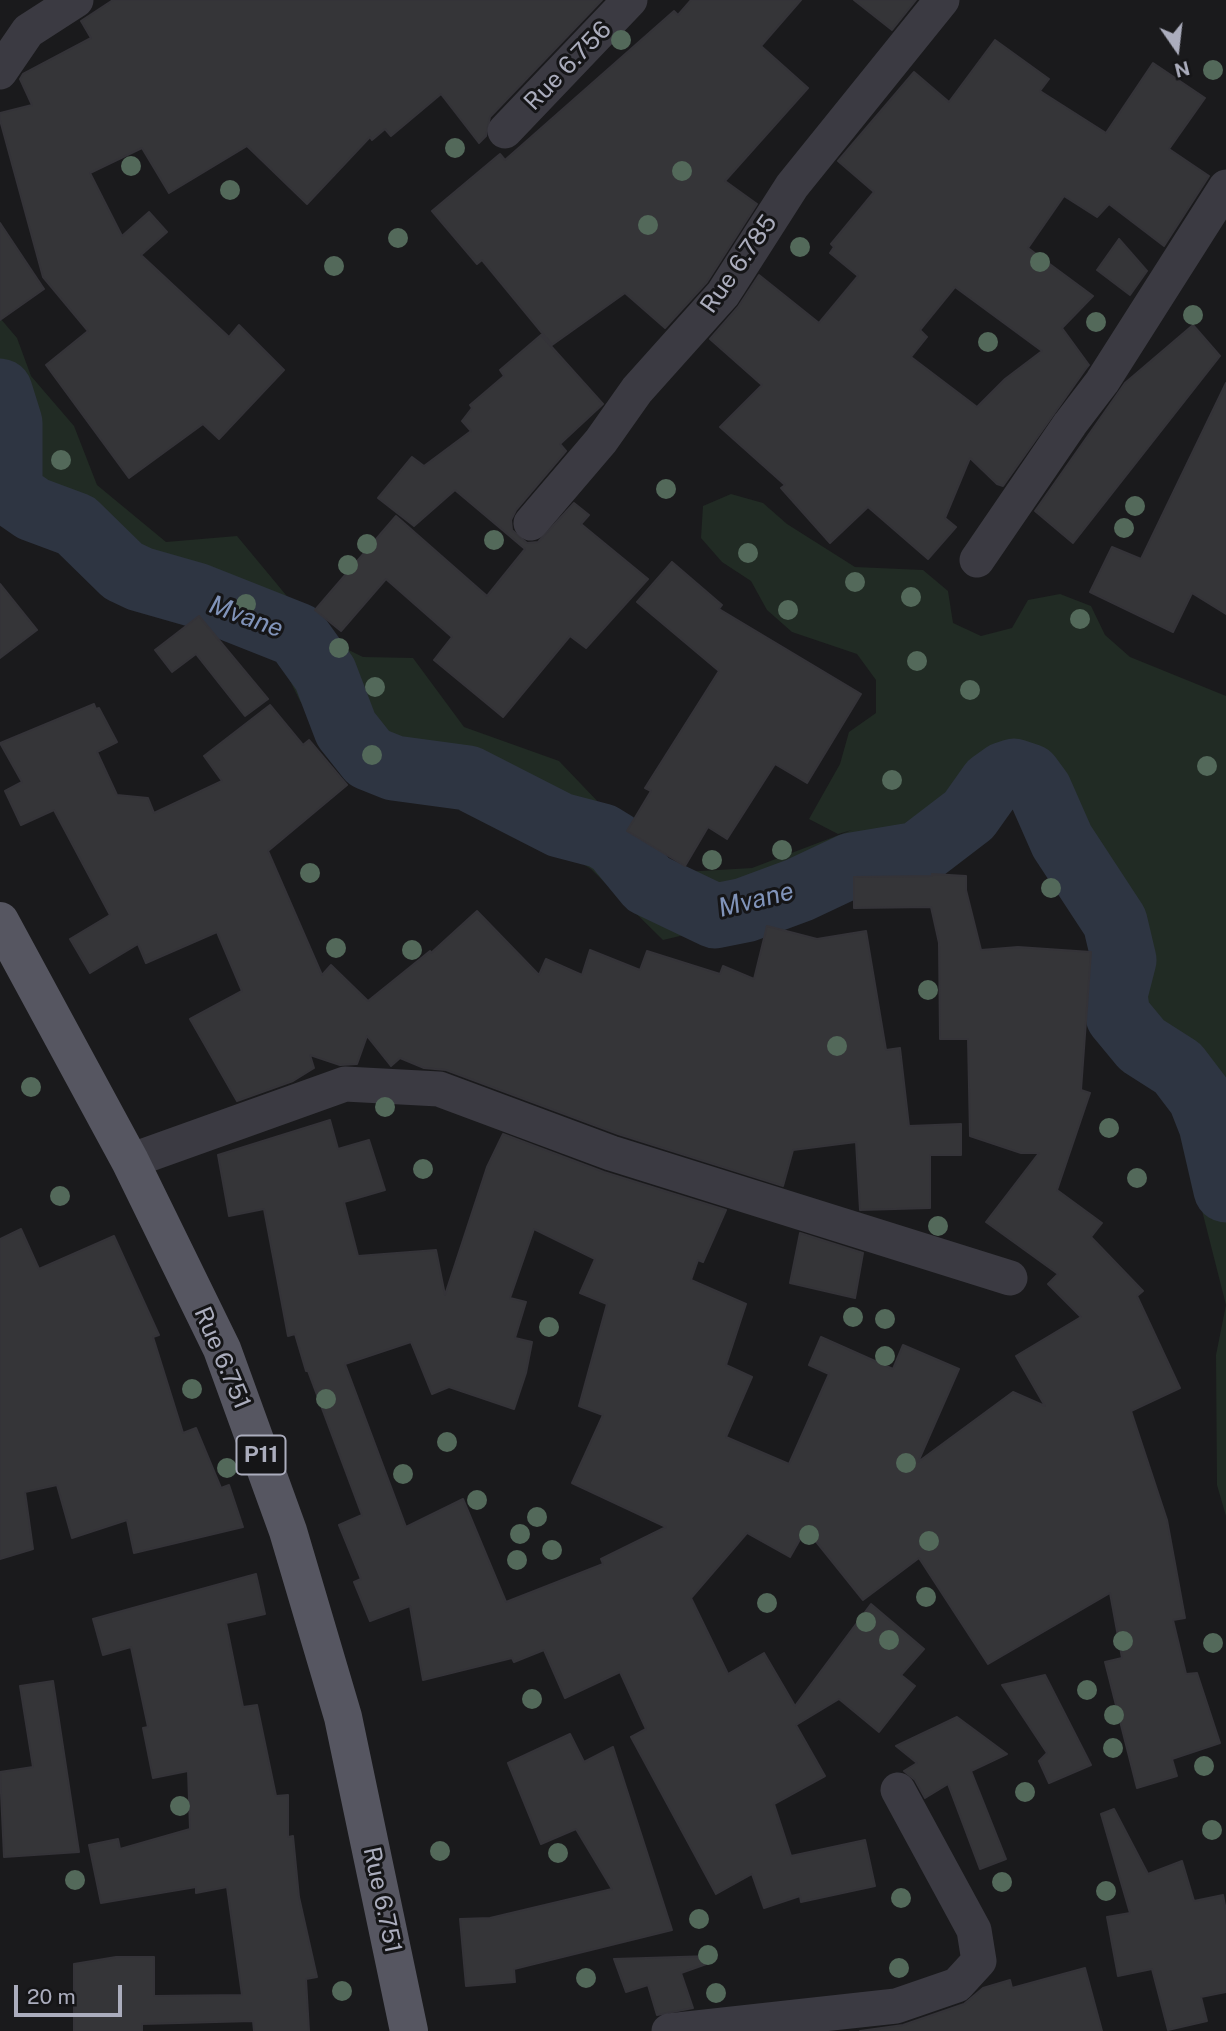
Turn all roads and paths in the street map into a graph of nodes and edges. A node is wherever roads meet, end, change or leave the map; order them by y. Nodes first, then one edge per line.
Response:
1 (76, 0) edge
2 (630, 0) edge
3 (942, 0) edge
4 (0, 72) edge
5 (505, 131) dead end
6 (1226, 187) edge
7 (531, 523) dead end
8 (976, 560) dead end
9 (0, 921) edge
10 (130, 1161) junction
11 (1010, 1278) dead end
12 (898, 1790) dead end
13 (901, 2019) edge
14 (409, 2031) edge
15 (669, 2031) edge

1 - 4 street
2 - 5 street, Rue 6.756
3 - 7 street, Rue 6.785
6 - 8 street
9 - 10 main road, Rue 6.751 / P11
10 - 11 street
10 - 14 main road, Rue 6.751 / P11
12 - 13 street
13 - 15 street

